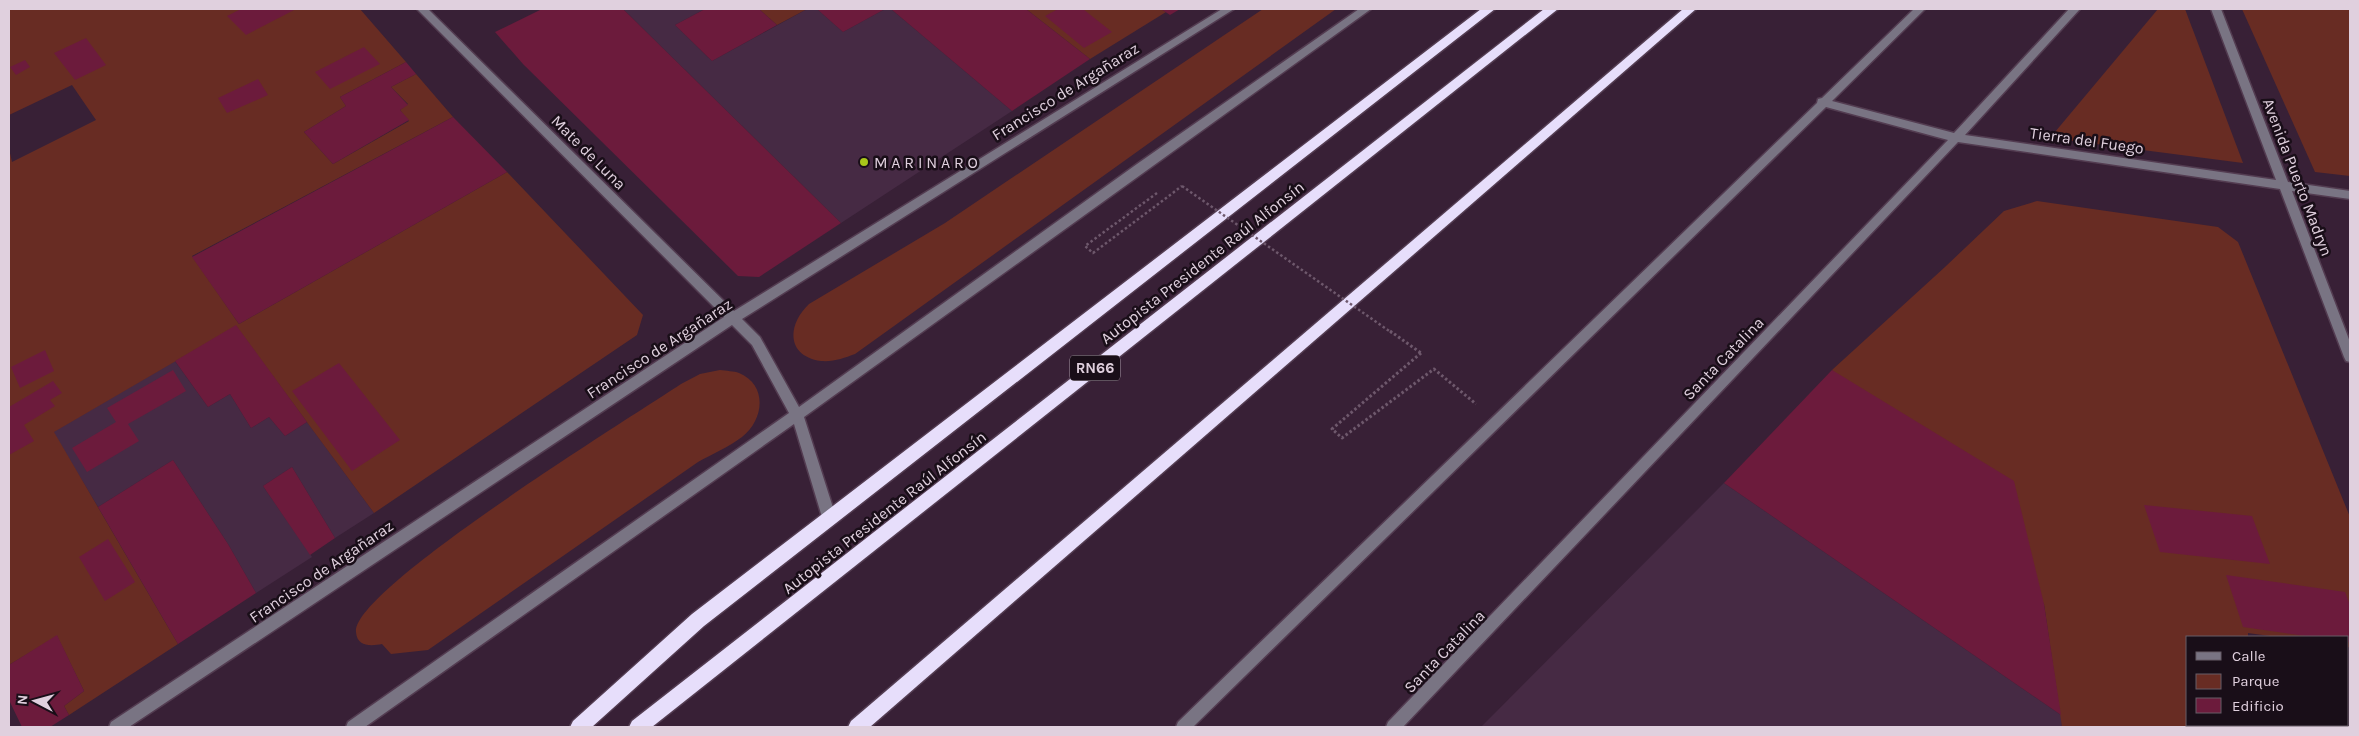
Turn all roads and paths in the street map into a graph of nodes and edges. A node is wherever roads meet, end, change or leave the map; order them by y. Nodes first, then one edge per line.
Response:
1 (422, 9) edge
2 (1229, 9) edge
3 (1366, 9) edge
4 (1489, 9) edge
5 (1552, 9) edge
6 (1690, 9) edge
7 (1920, 9) edge
8 (2075, 9) edge
9 (2216, 9) edge
10 (1822, 102) junction
11 (1956, 138) junction
12 (2284, 186) junction
13 (1164, 188) dead end
14 (2350, 195) edge
15 (733, 318) junction
16 (2350, 357) edge
17 (797, 415) junction
18 (1498, 422) junction
19 (829, 517) junction
20 (116, 727) edge
21 (353, 727) edge
22 (579, 727) edge
23 (638, 727) edge
24 (857, 727) edge
25 (1183, 727) edge
26 (1393, 727) edge

1 - 15 street, Mate de Luna
2 - 15 street, Francisco de Argañaraz
3 - 17 street
4 - 19 highway
5 - 23 highway, Autopista Presidente Raúl Alfonsín / RN66
6 - 24 highway
7 - 10 street
8 - 11 street, Santa Catalina
9 - 12 street, Avenida Puerto Madryn
10 - 11 street, Tierra del Fuego
10 - 18 street
11 - 12 street, Tierra del Fuego
11 - 26 street, Santa Catalina
12 - 14 street, Tierra del Fuego
12 - 16 street, Avenida Puerto Madryn
13 - 18 path, bridge
15 - 17 street, Mate de Luna
15 - 20 street, Francisco de Argañaraz
17 - 19 street, Mate de Luna
17 - 21 street
18 - 25 street
19 - 22 highway

